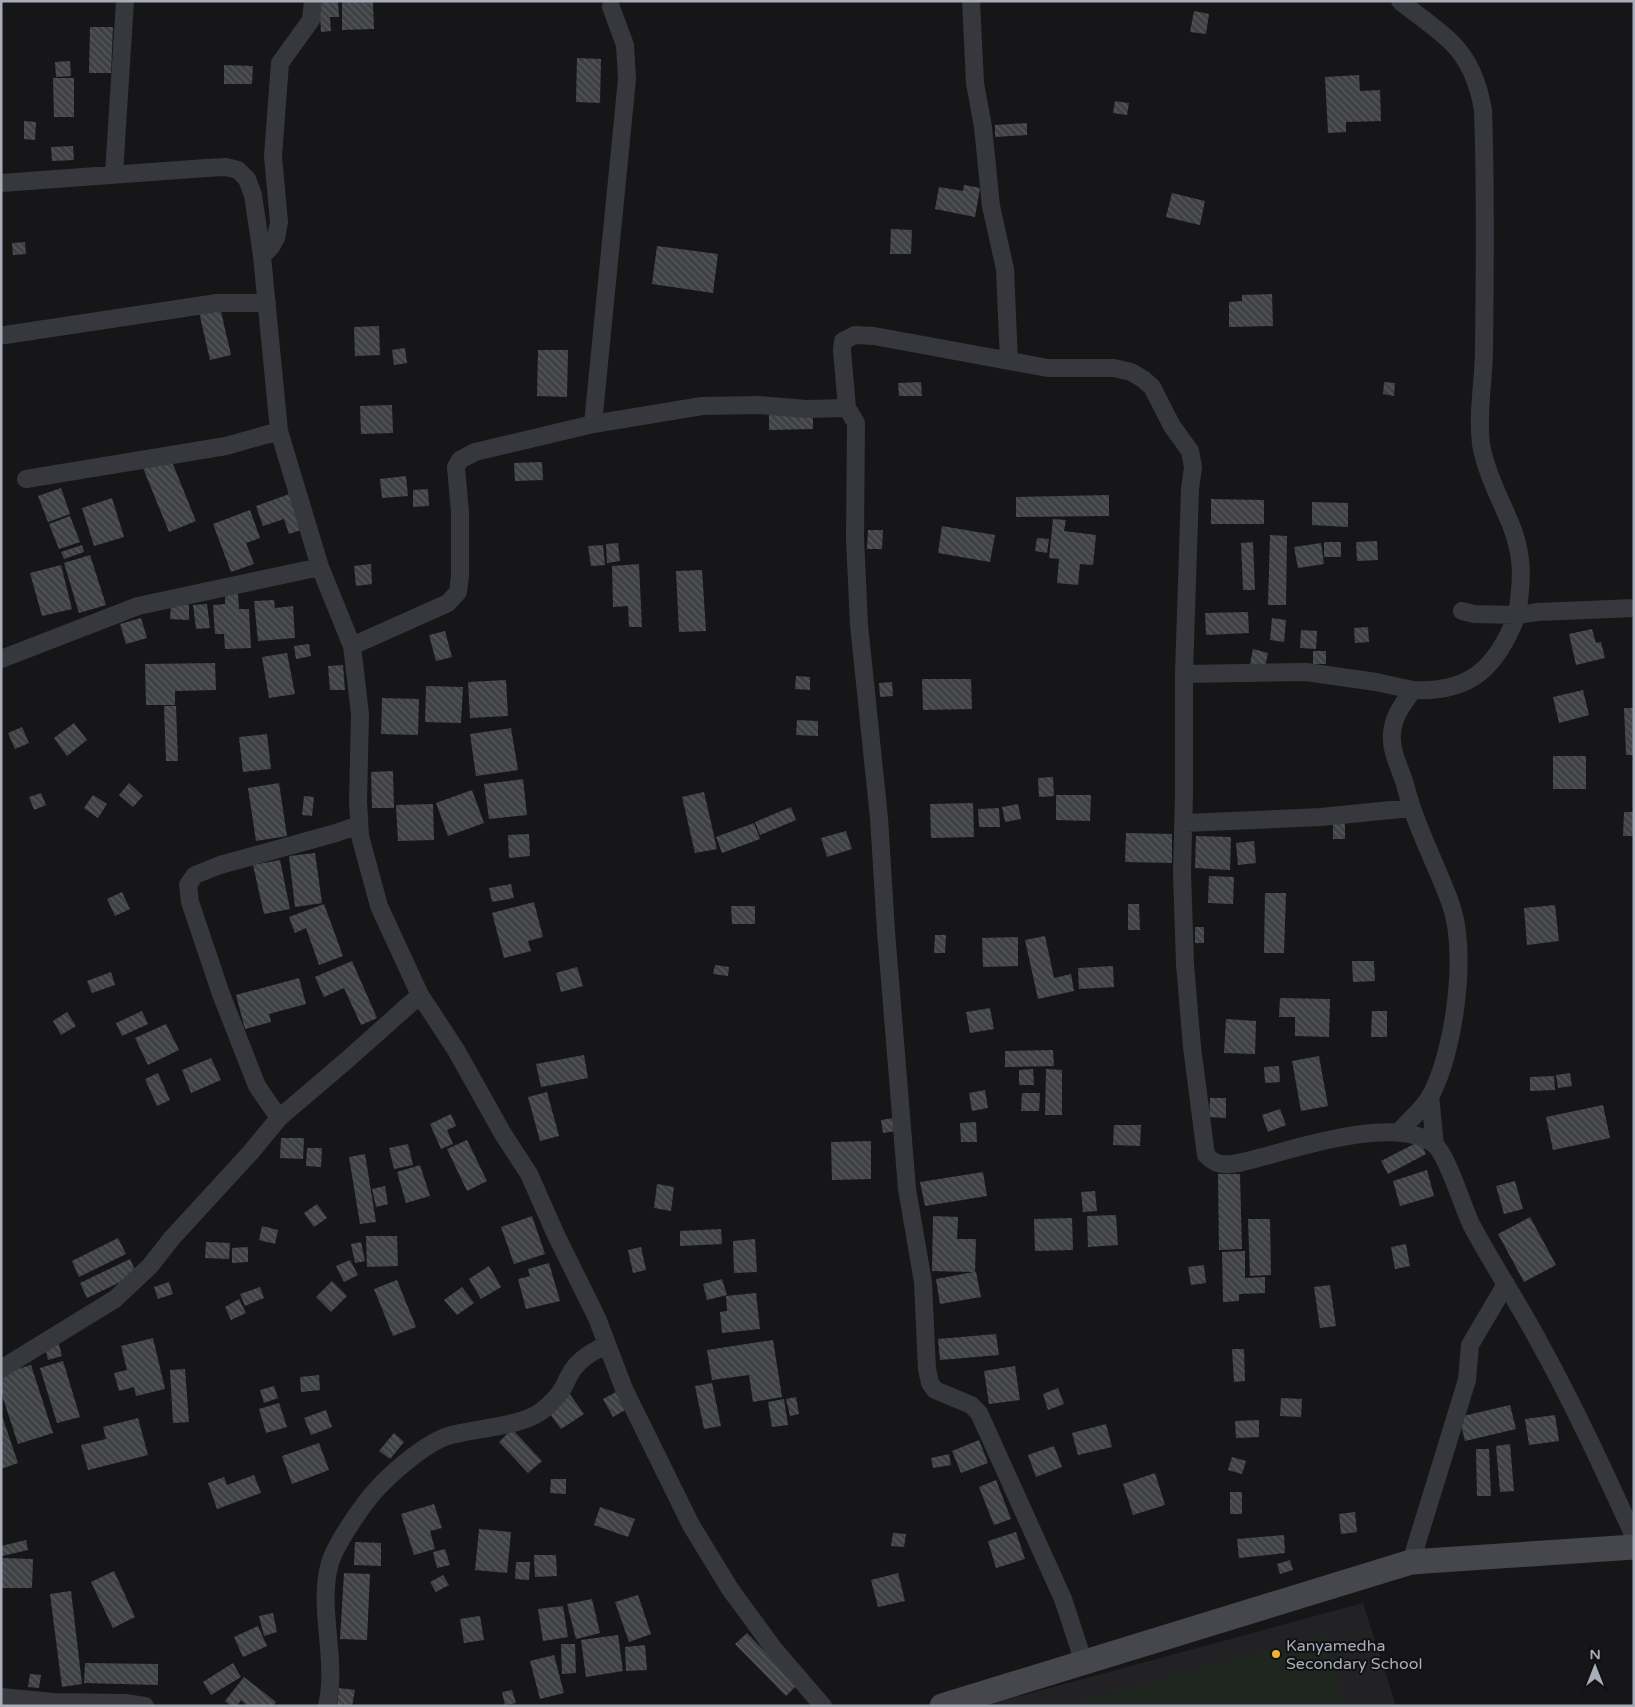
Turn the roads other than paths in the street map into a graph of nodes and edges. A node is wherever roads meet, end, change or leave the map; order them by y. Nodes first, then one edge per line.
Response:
1 (125, 1) edge
2 (313, 1) edge
3 (971, 1) edge
4 (1400, 1) edge
5 (611, 7) dead end
6 (114, 174) junction
7 (1, 183) edge
8 (262, 256) junction
9 (267, 303) junction
10 (5, 335) dead end
11 (1009, 362) junction
12 (847, 408) junction
13 (594, 424) junction
14 (280, 431) junction
15 (26, 479) dead end
16 (320, 567) junction
17 (1634, 608) edge
18 (1462, 611) dead end
19 (1517, 615) junction
20 (352, 646) junction
21 (1, 659) edge
22 (1184, 674) junction
23 (1413, 690) junction
24 (1411, 808) junction
25 (1184, 824) junction
26 (359, 825) junction
27 (420, 995) junction
28 (1430, 1096) junction
29 (279, 1118) junction
30 (1399, 1132) junction
31 (1435, 1145) junction
32 (1506, 1284) junction
33 (607, 1344) junction
34 (1, 1369) edge
35 (1634, 1536) edge
36 (1634, 1546) edge
37 (1411, 1562) junction
38 (1084, 1663) junction
39 (1, 1697) edge
40 (145, 1706) edge
41 (327, 1706) edge
42 (823, 1706) edge
43 (942, 1706) edge

1 - 6 street
2 - 8 street
3 - 11 street
4 - 19 street
5 - 13 street
6 - 7 street
6 - 8 street
8 - 9 street
9 - 10 street
9 - 14 street
11 - 12 street
11 - 22 street
12 - 13 street
12 - 38 street
13 - 20 street
14 - 15 street
14 - 16 street
16 - 20 street
16 - 21 street
17 - 19 street
18 - 19 street
19 - 23 street
20 - 26 street
22 - 23 street
22 - 25 street
23 - 24 street
24 - 25 street
24 - 28 street
25 - 30 street
26 - 27 street
26 - 29 street
27 - 29 street
27 - 33 street
28 - 30 street
28 - 31 street
29 - 34 street
30 - 31 street
31 - 32 street
32 - 35 street
32 - 37 street
33 - 41 street
33 - 42 street
36 - 37 main road
37 - 38 main road
38 - 43 main road
39 - 40 street

